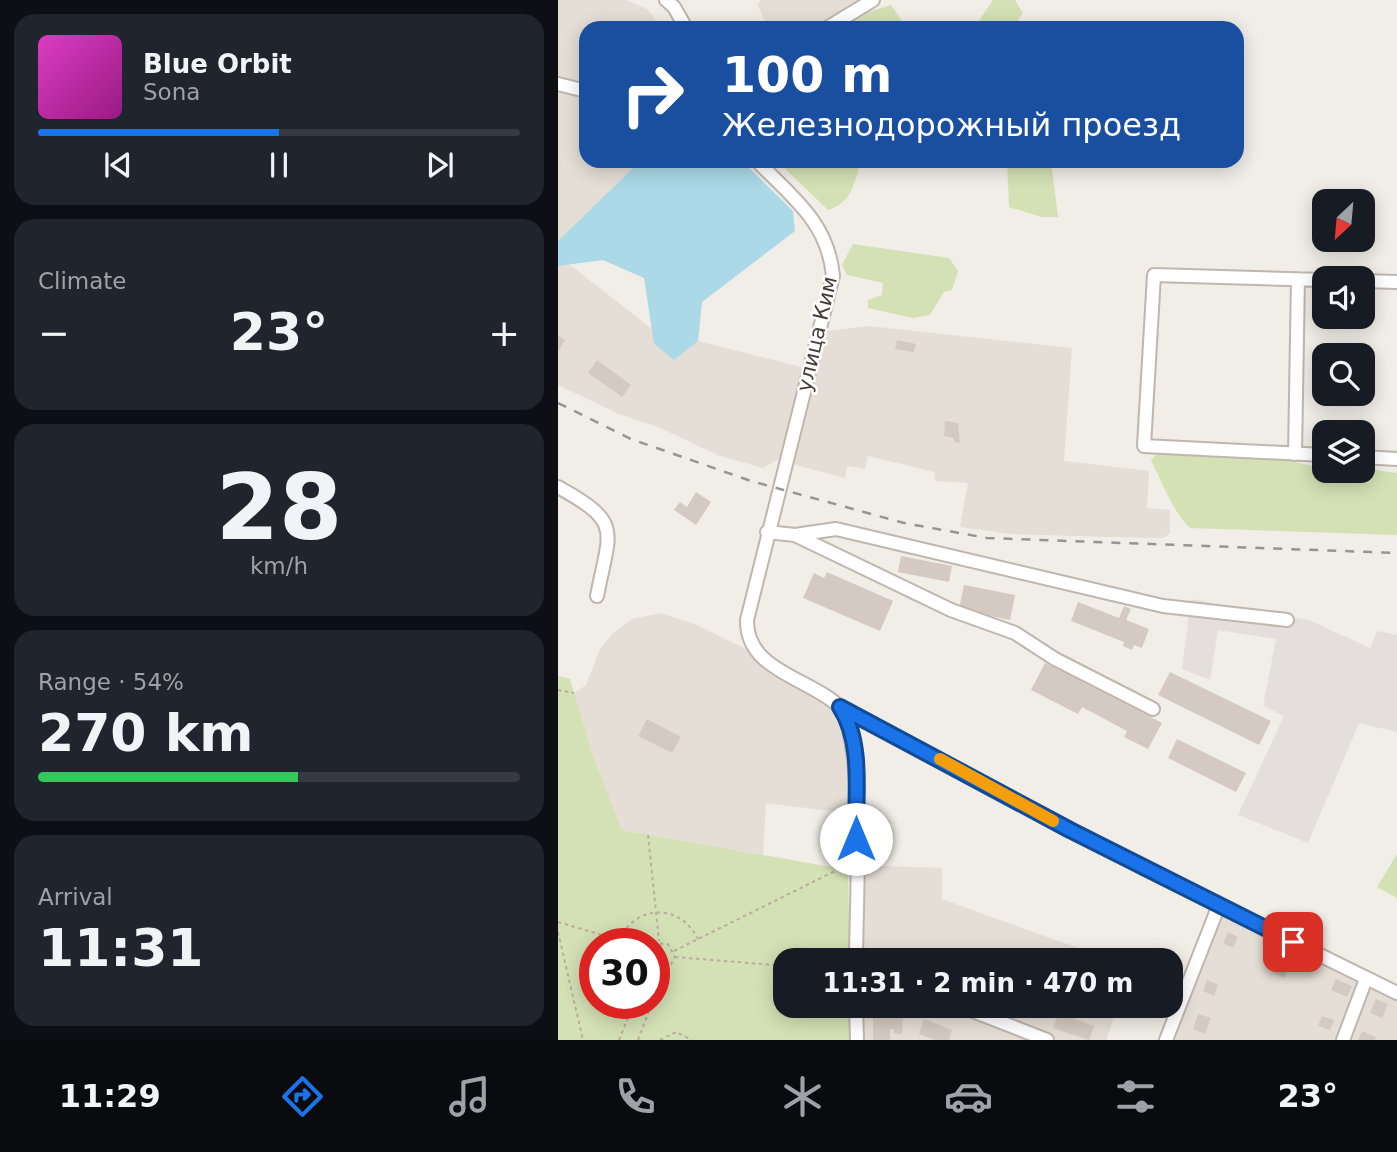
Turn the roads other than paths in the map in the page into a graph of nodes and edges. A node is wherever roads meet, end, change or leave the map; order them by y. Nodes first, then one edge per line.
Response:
1 (666, 0) edge
2 (873, 0) edge
3 (682, 21) edge
4 (838, 21) edge
5 (558, 84) edge
6 (579, 89) edge
7 (764, 168) edge
8 (1298, 279) junction
9 (1312, 280) edge
10 (1375, 281) edge
11 (1397, 282) edge
12 (1295, 454) junction
13 (1312, 455) edge
14 (1375, 458) edge
15 (1397, 459) edge
16 (558, 487) edge
17 (767, 531) junction
18 (795, 535) junction
19 (597, 596) dead end
20 (1287, 620) dead end
21 (840, 707) junction
22 (1154, 709) dead end
23 (1219, 905) junction
24 (856, 948) edge
25 (1366, 979) junction
26 (1397, 993) edge
27 (856, 1018) edge
28 (991, 1018) edge
29 (857, 1040) edge
30 (1047, 1040) edge
31 (1166, 1040) edge
32 (1343, 1040) edge

1 - 3 street
2 - 4 street
5 - 6 street
7 - 17 street, улица Ким
8 - 9 street
8 - 12 street
8 - 12 street
10 - 11 street
12 - 13 street
14 - 15 street
16 - 19 street
17 - 18 street
17 - 21 street, улица Ким
18 - 20 street
18 - 22 street
21 - 23 street, улица Ким
21 - 24 street
23 - 25 street, улица Ким
23 - 31 street
25 - 26 street, улица Ким
25 - 32 street
27 - 29 street
28 - 30 street

